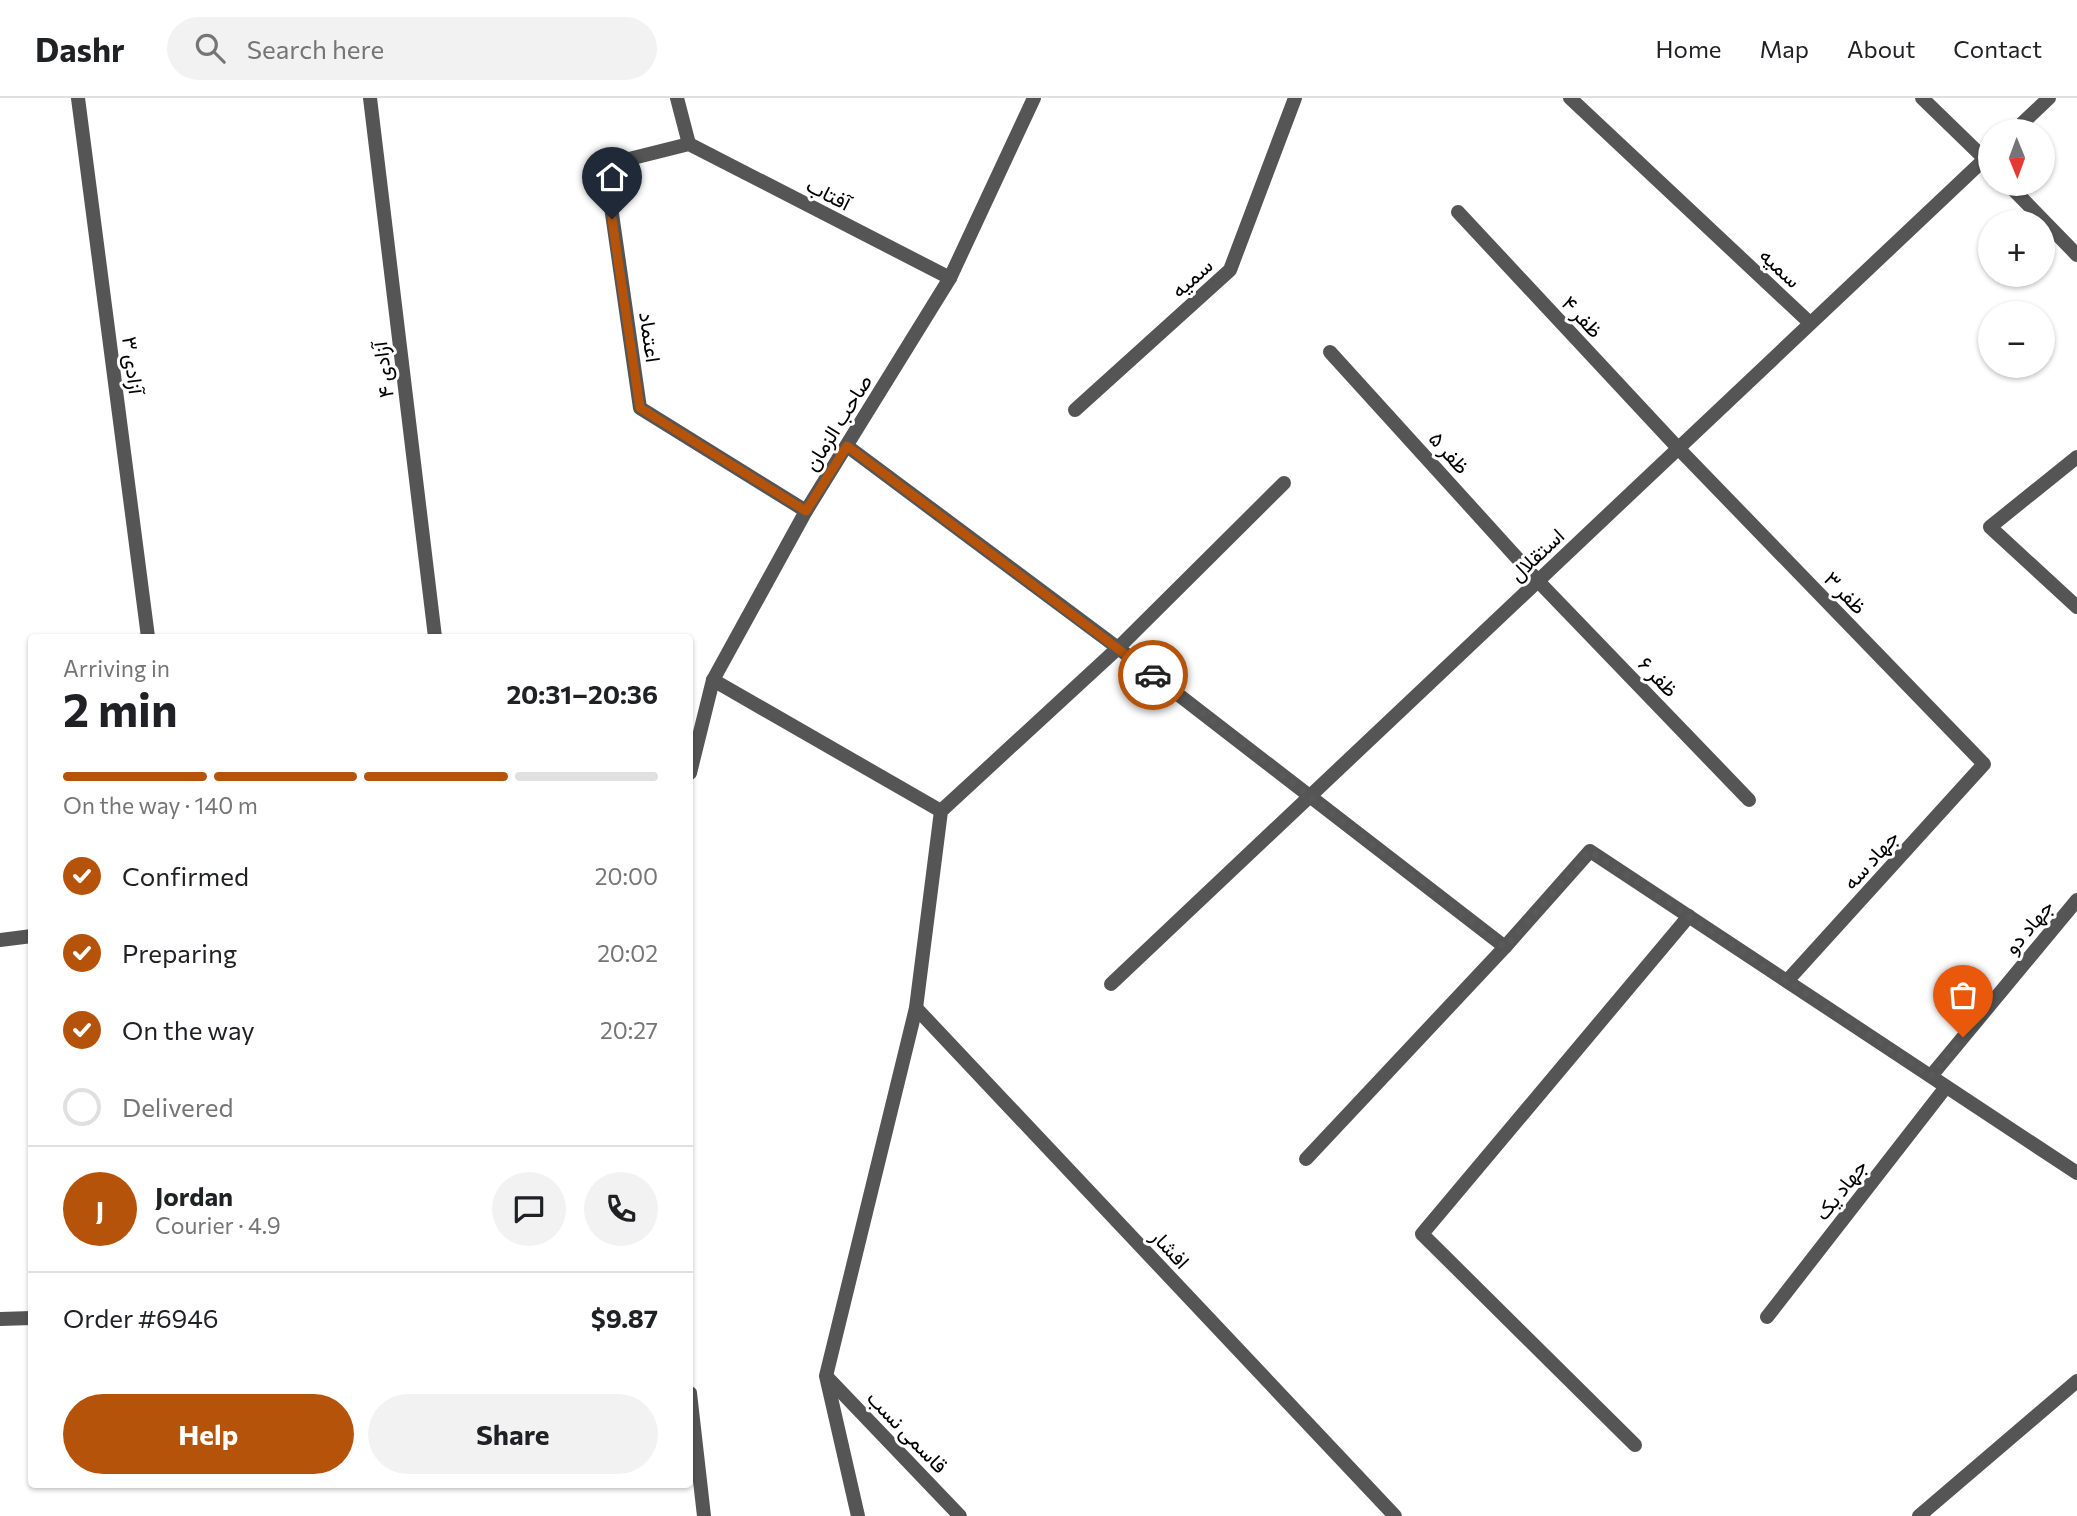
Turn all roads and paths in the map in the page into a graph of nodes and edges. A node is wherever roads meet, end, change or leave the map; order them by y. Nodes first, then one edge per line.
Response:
1 (78, 98) edge
2 (370, 98) edge
3 (677, 98) edge
4 (1034, 98) edge
5 (1295, 98) edge
6 (1570, 98) edge
7 (1923, 98) edge
8 (2049, 98) edge
9 (2027, 119) edge
10 (689, 144) junction
11 (1978, 150) edge
12 (1978, 168) edge
13 (2020, 196) edge
14 (1458, 212) dead end
15 (2077, 255) edge
16 (950, 278) junction
17 (1811, 323) junction
18 (1330, 352) dead end
19 (1075, 410) dead end
20 (847, 446) junction
21 (1678, 448) junction
22 (2077, 457) edge
23 (1284, 482) dead end
24 (806, 511) junction
25 (1538, 581) junction
26 (2077, 607) edge
27 (148, 634) edge
28 (435, 634) edge
29 (1118, 648) junction
30 (713, 680) junction
31 (693, 761) edge
32 (1984, 764) joint
33 (1310, 796) junction
34 (1749, 800) dead end
35 (941, 811) junction
36 (2077, 900) edge
37 (1689, 916) junction
38 (28, 936) edge
39 (0, 940) edge
40 (1505, 947) junction
41 (1787, 981) junction
42 (1111, 984) dead end
43 (916, 1008) junction
44 (1931, 1076) junction
45 (1946, 1087) junction
46 (1306, 1158) dead end
47 (2077, 1173) edge
48 (1767, 1317) dead end
49 (28, 1318) edge
50 (0, 1320) edge
51 (826, 1376) junction
52 (2077, 1381) edge
53 (693, 1419) edge
54 (1635, 1446) dead end
55 (704, 1516) edge
56 (858, 1516) edge
57 (960, 1516) edge
58 (1395, 1516) edge
59 (1919, 1516) edge

1 - 27 street, آزادی ۳
2 - 28 street, آزادی ۴
3 - 10 street
4 - 16 street, صاحب الزمان
5 - 19 street, سمیه
6 - 17 street, سمیه
7 - 11 street
8 - 9 street
10 - 16 street, آفتاب
10 - 24 street, اعتماد
12 - 17 street, استقلال
13 - 15 street
14 - 21 street, ظفر ۴
16 - 20 street, صاحب الزمان
17 - 21 street, استقلال
18 - 25 street, ظفر ۵
20 - 24 street, صاحب الزمان
20 - 29 street
21 - 25 street, استقلال
21 - 32 street, ظفر ۳
22 - 26 street
23 - 29 street
24 - 30 street, صاحب الزمان
25 - 33 street, استقلال
25 - 34 street, ظفر ۶
29 - 33 street
29 - 35 street
30 - 31 street, صاحب الزمان
30 - 35 street
32 - 41 street, جهاد سه
33 - 40 street
33 - 42 street, استقلال
35 - 43 street
36 - 44 street, جهاد دو
37 - 40 street
37 - 41 street
37 - 54 street
38 - 39 street
40 - 46 street
41 - 44 street
43 - 51 street
43 - 58 street, افشار
44 - 45 street
45 - 47 street
45 - 48 street, جهاد یک
49 - 50 street
51 - 56 street
51 - 57 street, قاسمی نسب
52 - 59 street
53 - 55 street

